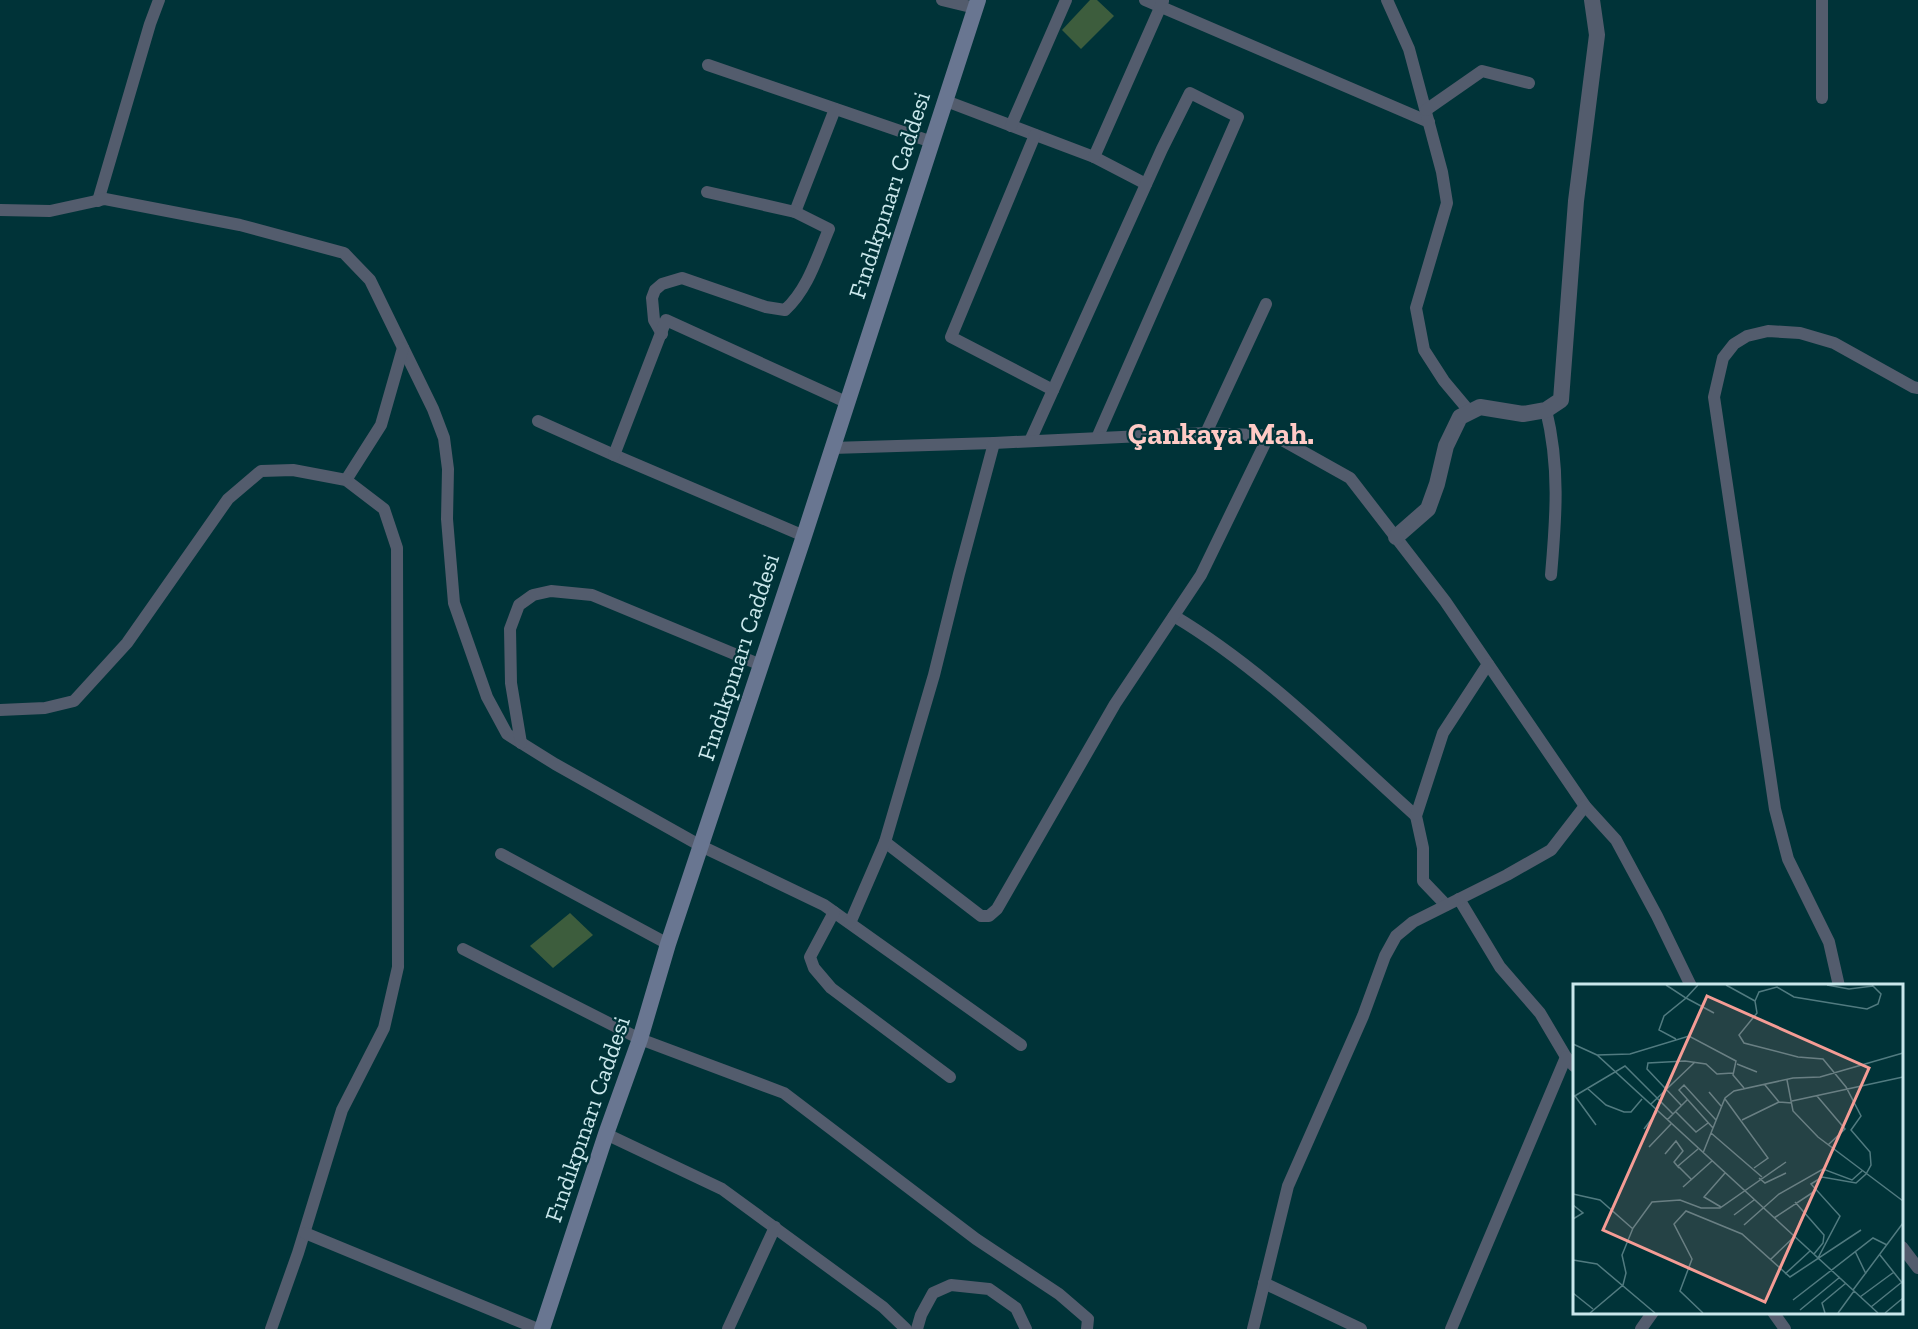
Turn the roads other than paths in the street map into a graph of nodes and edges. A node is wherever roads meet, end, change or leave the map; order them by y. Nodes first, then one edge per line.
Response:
1 (159, 0) edge
2 (942, 0) edge
3 (1066, 0) edge
4 (1145, 0) edge
5 (1387, 0) edge
6 (1592, 0) edge
7 (1822, 0) edge
8 (1162, 3) edge
9 (976, 4) edge
10 (708, 64) dead end
11 (1529, 83) dead end
12 (1822, 98) dead end
13 (945, 100) junction
14 (835, 110) junction
15 (1427, 116) junction
16 (1011, 126) junction
17 (1035, 135) junction
18 (932, 142) junction
19 (1094, 157) junction
20 (1146, 184) junction
21 (707, 192) dead end
22 (98, 201) junction
23 (0, 210) edge
24 (795, 212) junction
25 (1266, 304) dead end
26 (662, 334) junction
27 (403, 348) junction
28 (1918, 388) edge
29 (1053, 390) junction
30 (846, 402) junction
31 (1546, 410) junction
32 (1470, 412) junction
33 (538, 421) dead end
34 (1206, 433) junction
35 (1269, 435) junction
36 (1097, 438) junction
37 (1030, 441) junction
38 (994, 443) junction
39 (832, 448) junction
40 (614, 455) junction
41 (346, 480) junction
42 (804, 536) junction
43 (1396, 537) junction
44 (1551, 575) dead end
45 (1174, 616) junction
46 (761, 664) junction
47 (1488, 664) junction
48 (0, 710) edge
49 (521, 743) junction
50 (1585, 806) junction
51 (1416, 816) junction
52 (885, 842) junction
53 (701, 846) junction
54 (501, 854) dead end
55 (1459, 899) junction
56 (1446, 906) junction
57 (834, 912) junction
58 (850, 923) junction
59 (668, 944) junction
60 (463, 949) dead end
61 (1690, 984) edge
62 (1838, 984) edge
63 (640, 1039) junction
64 (1021, 1045) dead end
65 (1570, 1062) edge
66 (950, 1077) dead end
67 (606, 1134) junction
68 (775, 1227) junction
69 (304, 1233) junction
70 (1903, 1248) edge
71 (1918, 1268) edge
72 (1264, 1283) junction
73 (1652, 1314) edge
74 (1774, 1314) edge
75 (271, 1329) edge
76 (540, 1329) edge
77 (728, 1329) edge
78 (906, 1329) edge
79 (917, 1329) edge
80 (1026, 1329) edge
81 (1087, 1329) edge
82 (1253, 1329) edge
83 (1361, 1329) edge
84 (1451, 1329) edge
85 (1641, 1329) edge
86 (1785, 1329) edge

1 - 22 street
2 - 9 street
3 - 16 street
4 - 8 street
5 - 15 street
6 - 31 street
7 - 12 street
8 - 15 street
8 - 19 street
9 - 13 main road, Fındıkpınarı Caddesi
10 - 14 street
11 - 15 street
13 - 16 street
13 - 18 main road, Fındıkpınarı Caddesi
14 - 18 street
14 - 24 street
15 - 32 street
16 - 17 street
17 - 19 street
17 - 29 street
18 - 30 main road, Fındıkpınarı Caddesi
19 - 20 street
20 - 29 street
20 - 36 street
21 - 24 street
22 - 23 street
22 - 27 street
24 - 26 street
25 - 34 street
26 - 30 street
26 - 40 street
27 - 41 street
27 - 49 street
28 - 62 street
29 - 37 street
30 - 39 main road, Fındıkpınarı Caddesi
31 - 32 street
31 - 44 street
32 - 43 street
33 - 40 street
34 - 35 street
34 - 36 street
35 - 43 street
35 - 45 street
36 - 37 street
37 - 38 street
38 - 39 street
38 - 52 street
39 - 42 main road, Fındıkpınarı Caddesi
40 - 42 street
41 - 48 street
41 - 69 street
42 - 46 main road, Fındıkpınarı Caddesi
43 - 47 street
45 - 51 street
45 - 52 street
46 - 49 street
46 - 53 main road, Fındıkpınarı Caddesi
47 - 50 street
47 - 51 street
49 - 53 street
50 - 55 street
50 - 61 street
51 - 56 street
52 - 58 street
53 - 57 street
53 - 59 main road, Fındıkpınarı Caddesi
54 - 59 street
55 - 56 street
55 - 65 street
56 - 72 street
57 - 58 street
57 - 66 street
58 - 64 street
59 - 63 main road, Fındıkpınarı Caddesi
60 - 63 street
63 - 67 main road, Fındıkpınarı Caddesi
63 - 81 street
65 - 84 street
67 - 68 street
67 - 76 main road, Fındıkpınarı Caddesi
68 - 77 street
68 - 78 street
69 - 75 street
69 - 76 street
70 - 71 street
72 - 82 street
72 - 83 street
73 - 85 street
74 - 86 street
79 - 80 street

